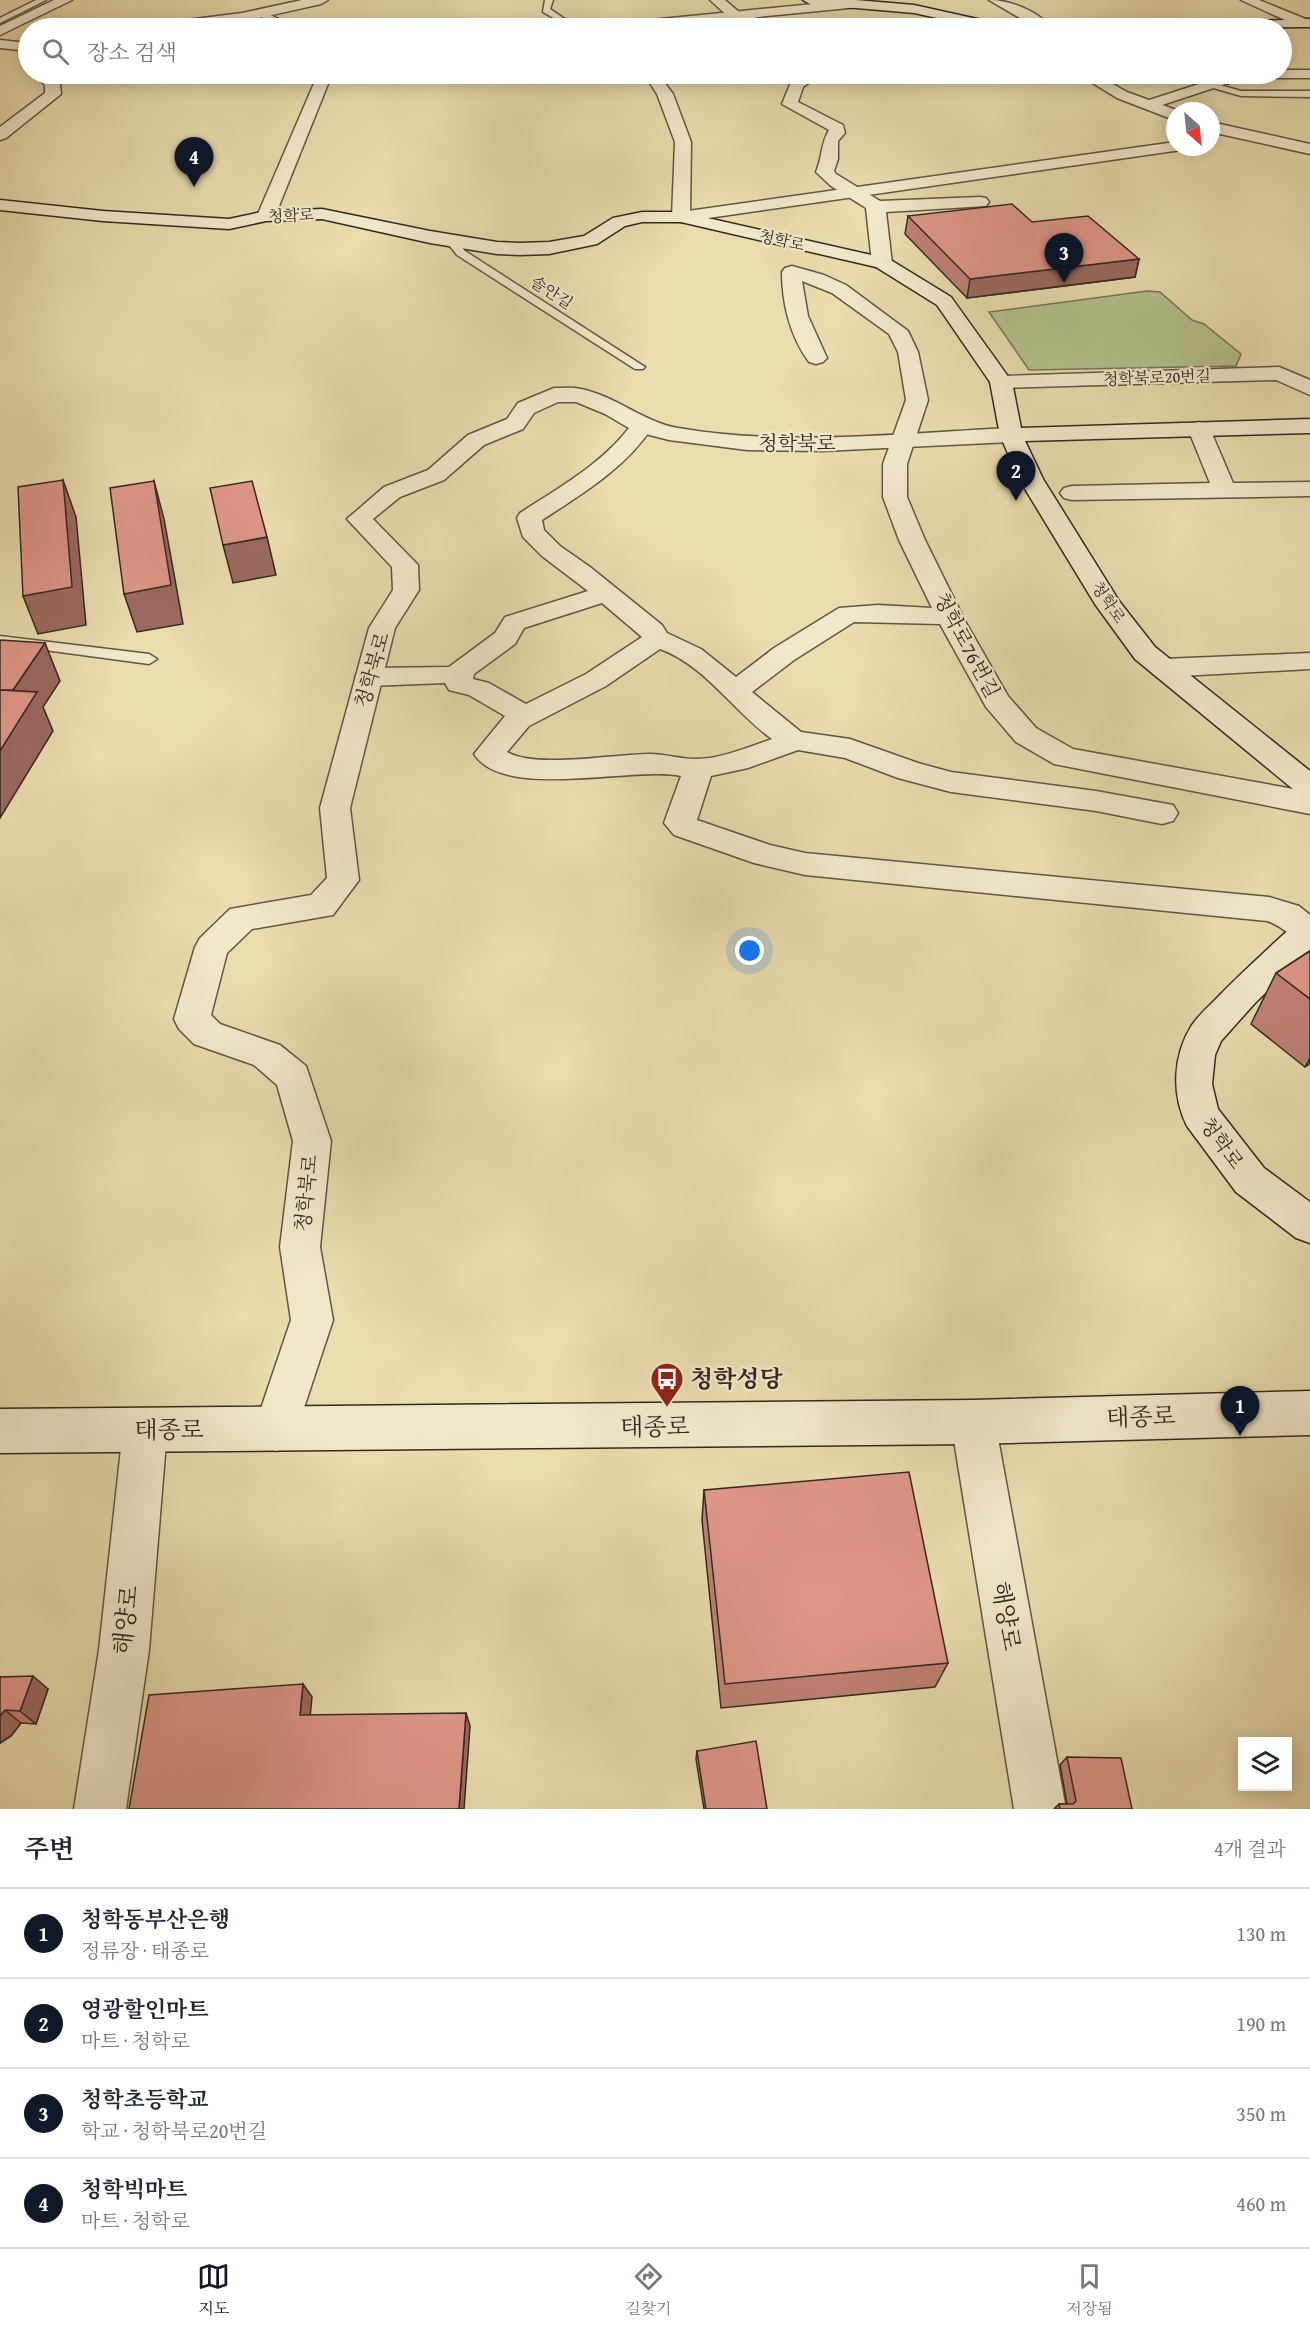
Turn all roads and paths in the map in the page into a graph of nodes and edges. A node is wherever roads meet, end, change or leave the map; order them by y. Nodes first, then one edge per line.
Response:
1 (42, 0) edge
2 (65, 0) edge
3 (321, 0) edge
4 (549, 0) edge
5 (717, 0) edge
6 (810, 0) edge
7 (996, 0) edge
8 (1248, 0) edge
9 (854, 4) junction
10 (259, 14) junction
11 (740, 15) junction
12 (27, 18) edge
13 (229, 18) edge
14 (269, 18) edge
15 (559, 18) edge
16 (712, 18) edge
17 (746, 18) edge
18 (955, 18) edge
19 (1031, 18) edge
20 (0, 21) edge
21 (18, 22) edge
22 (1307, 23) edge
23 (1292, 24) edge
24 (0, 31) edge
25 (0, 44) edge
26 (18, 46) edge
27 (1292, 74) edge
28 (1310, 74) edge
29 (52, 84) edge
30 (321, 84) edge
31 (657, 84) edge
32 (798, 84) edge
33 (1101, 84) edge
34 (1213, 85) joint
35 (1310, 94) edge
36 (1148, 105) junction
37 (1166, 112) edge
38 (1220, 129) edge
39 (1298, 130) dead end
40 (0, 135) edge
41 (1252, 137) junction
42 (1220, 141) edge
43 (1166, 148) edge
44 (1310, 149) edge
45 (852, 192) junction
46 (980, 202) dead end
47 (0, 205) edge
48 (876, 207) junction
49 (266, 216) junction
50 (681, 217) junction
51 (450, 240) junction
52 (882, 263) junction
53 (816, 358) dead end
54 (639, 367) dead end
55 (1001, 382) junction
56 (1310, 388) edge
57 (642, 426) junction
58 (1310, 426) edge
59 (1199, 429) junction
60 (1011, 435) junction
61 (905, 440) junction
62 (1224, 489) junction
63 (1310, 489) edge
64 (1072, 493) dead end
65 (607, 593) junction
66 (950, 617) junction
67 (657, 639) junction
68 (0, 640) edge
69 (149, 659) dead end
70 (1310, 661) edge
71 (1163, 668) junction
72 (369, 677) junction
73 (460, 677) junction
74 (734, 692) junction
75 (525, 715) junction
76 (794, 740) junction
77 (696, 769) junction
78 (1310, 786) edge
79 (1310, 803) edge
80 (1162, 813) dead end
81 (1309, 931) edge
82 (1310, 1225) edge
83 (1310, 1413) edge
84 (973, 1422) junction
85 (276, 1429) junction
86 (145, 1430) junction
87 (0, 1431) edge
88 (100, 1809) edge
89 (1040, 1809) edge

1 - 20 lane
2 - 12 street
3 - 10 street
4 - 15 lane
5 - 11 street
6 - 9 street
7 - 19 street
8 - 22 street
9 - 11 street
9 - 18 street
10 - 13 street
10 - 14 lane
11 - 16 street
11 - 17 street
21 - 24 street
22 - 23 street
25 - 26 street
27 - 28 street
29 - 40 street
30 - 49 street
31 - 50 street
32 - 45 street
33 - 36 street
34 - 35 lane
34 - 36 street
36 - 37 street
38 - 41 street
39 - 41 street
41 - 42 street
41 - 44 street
43 - 45 street
45 - 48 street
45 - 50 street
46 - 48 street
47 - 49 street, 청학로
48 - 52 street
49 - 51 street, 청학로
50 - 51 street, 청학로
50 - 52 street, 청학로
51 - 54 lane, 솔안길
52 - 55 street, 청학로
53 - 61 street, 청학로76번길
55 - 56 street, 청학북로20번길
55 - 60 street, 청학로
57 - 61 street, 청학북로
57 - 65 street
57 - 72 street, 청학북로
58 - 59 street, 청학북로
59 - 60 street, 청학북로
59 - 62 street
60 - 61 street, 청학북로
60 - 71 street, 청학로
61 - 66 street, 청학로76번길
62 - 63 street
62 - 64 street
65 - 67 street
65 - 73 street
66 - 74 street
66 - 79 street, 청학로76번길
67 - 74 street
67 - 75 street
68 - 69 lane
70 - 71 street
71 - 78 street, 청학로
72 - 73 street
72 - 85 street, 청학북로
73 - 75 street
74 - 76 street
75 - 77 street
76 - 77 street
76 - 80 street
77 - 81 street
81 - 82 street, 청학로
83 - 84 street, 태종로
84 - 85 street, 태종로
84 - 89 street, 해양로
85 - 86 street, 태종로
86 - 87 street, 태종로
86 - 88 street, 해양로

